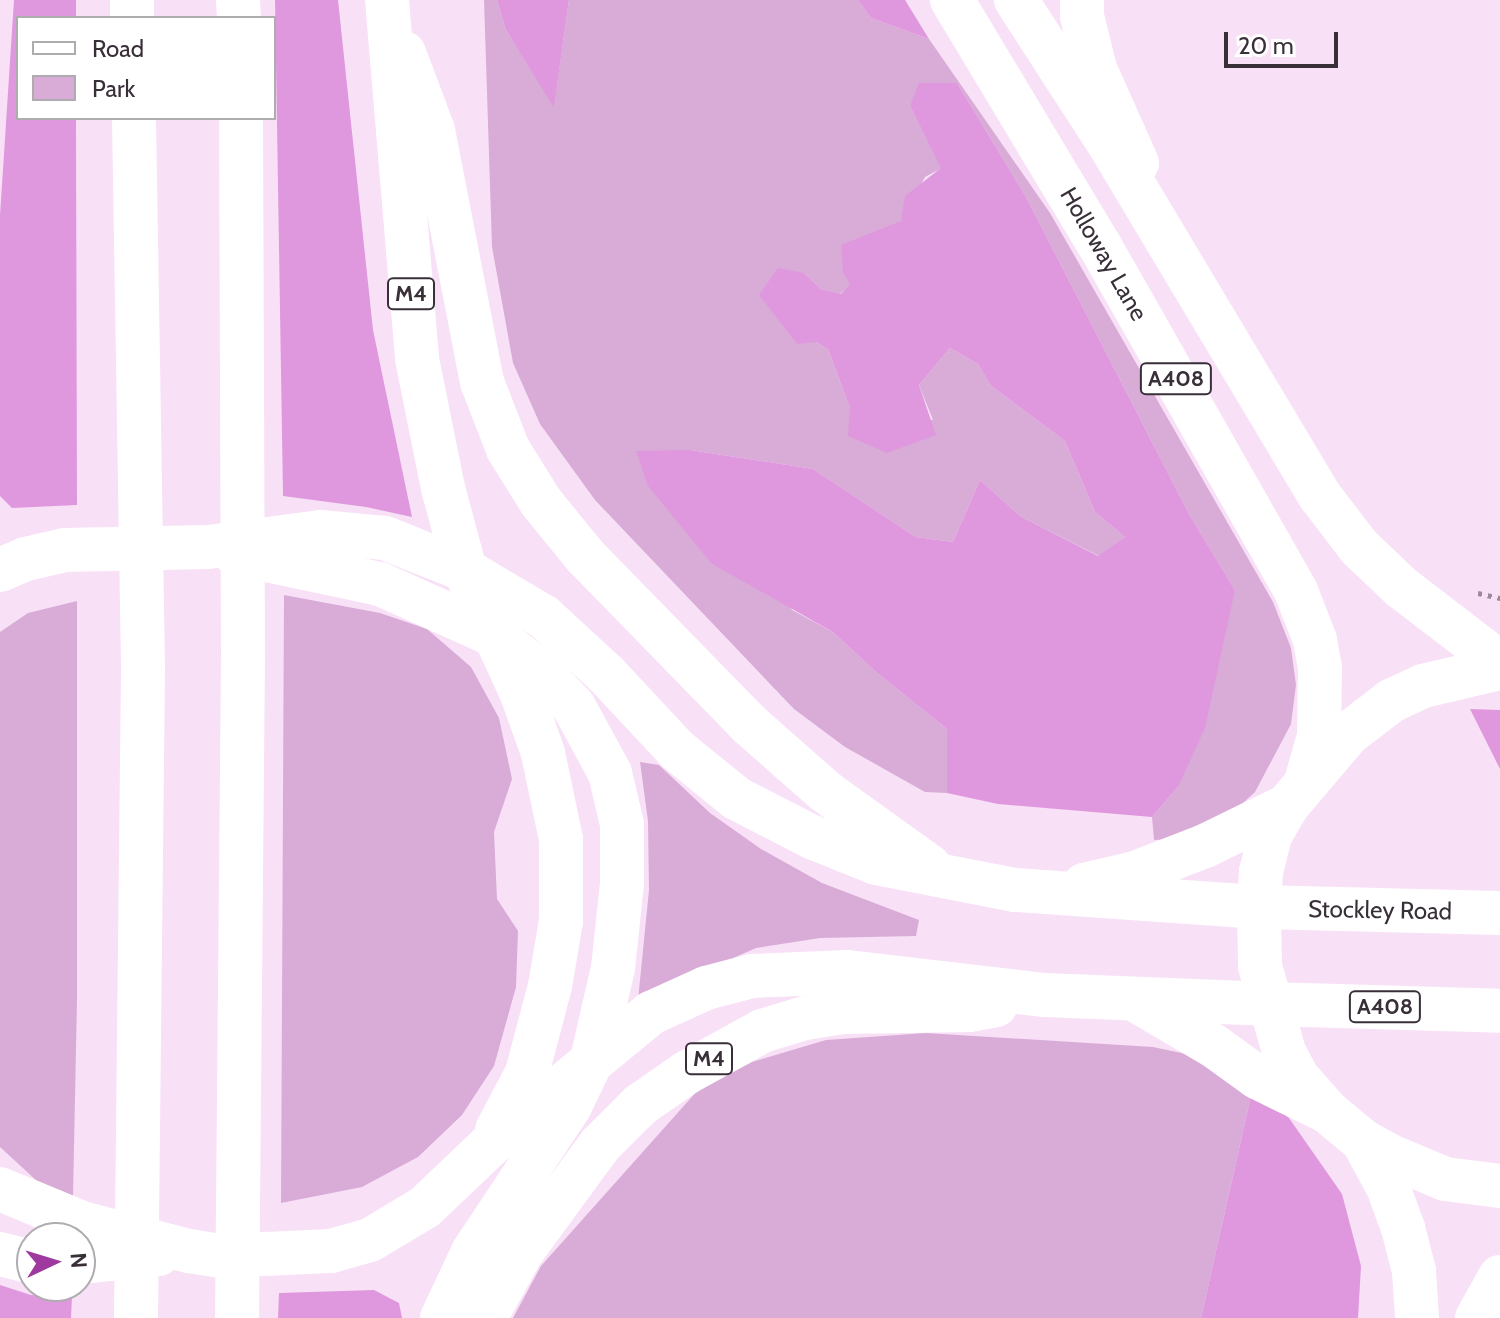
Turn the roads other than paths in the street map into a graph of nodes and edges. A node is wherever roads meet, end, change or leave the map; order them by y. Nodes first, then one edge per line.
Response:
1 (952, 0) edge
2 (1016, 0) edge
3 (1082, 0) edge
4 (388, 7) edge
5 (134, 120) edge
6 (241, 120) edge
7 (1195, 293) junction
8 (208, 547) junction
9 (0, 570) edge
10 (465, 570) junction
11 (492, 634) junction
12 (1500, 665) edge
13 (1297, 794) junction
14 (943, 876) junction
15 (1047, 894) junction
16 (1259, 907) junction
17 (1500, 913) edge
18 (1045, 995) junction
19 (1137, 1001) junction
20 (1270, 1004) junction
21 (1500, 1011) edge
22 (592, 1060) junction
23 (1328, 1112) junction
24 (1363, 1141) junction
25 (489, 1146) junction
26 (1500, 1186) edge
27 (0, 1189) edge
28 (189, 1251) junction
29 (96, 1260) edge
30 (1500, 1277) edge
31 (136, 1318) edge
32 (237, 1318) edge
33 (442, 1318) edge
34 (485, 1318) edge
35 (1417, 1318) edge
36 (1477, 1318) edge

1 - 13 main road, Holloway Lane / A408
2 - 7 main road, A408
3 - 7 main road
4 - 10 main road, M4
4 - 14 main road, M4
5 - 31 main road
6 - 32 main road
7 - 12 main road, A408
8 - 9 main road, M4
8 - 10 main road, M4
8 - 11 main road, M4
10 - 11 main road, M4
10 - 14 main road, M4
11 - 22 main road, M4
11 - 25 main road, M4
12 - 13 main road, A408
13 - 15 main road, M4
13 - 16 main road, A408
14 - 15 main road, M4
15 - 16 main road, M4
16 - 17 main road, Stockley Road
16 - 20 main road, A408
18 - 19 main road, M4
18 - 22 main road, M4
18 - 34 main road, M4
19 - 20 main road, M4
19 - 23 main road, M4
20 - 21 main road, A408
20 - 23 main road, A408
22 - 25 main road, M4
22 - 33 main road, M4
23 - 24 main road, A408
24 - 26 main road, A408
24 - 35 main road
25 - 28 main road, M4
27 - 28 main road, M4
28 - 29 main road, M4
30 - 36 main road

